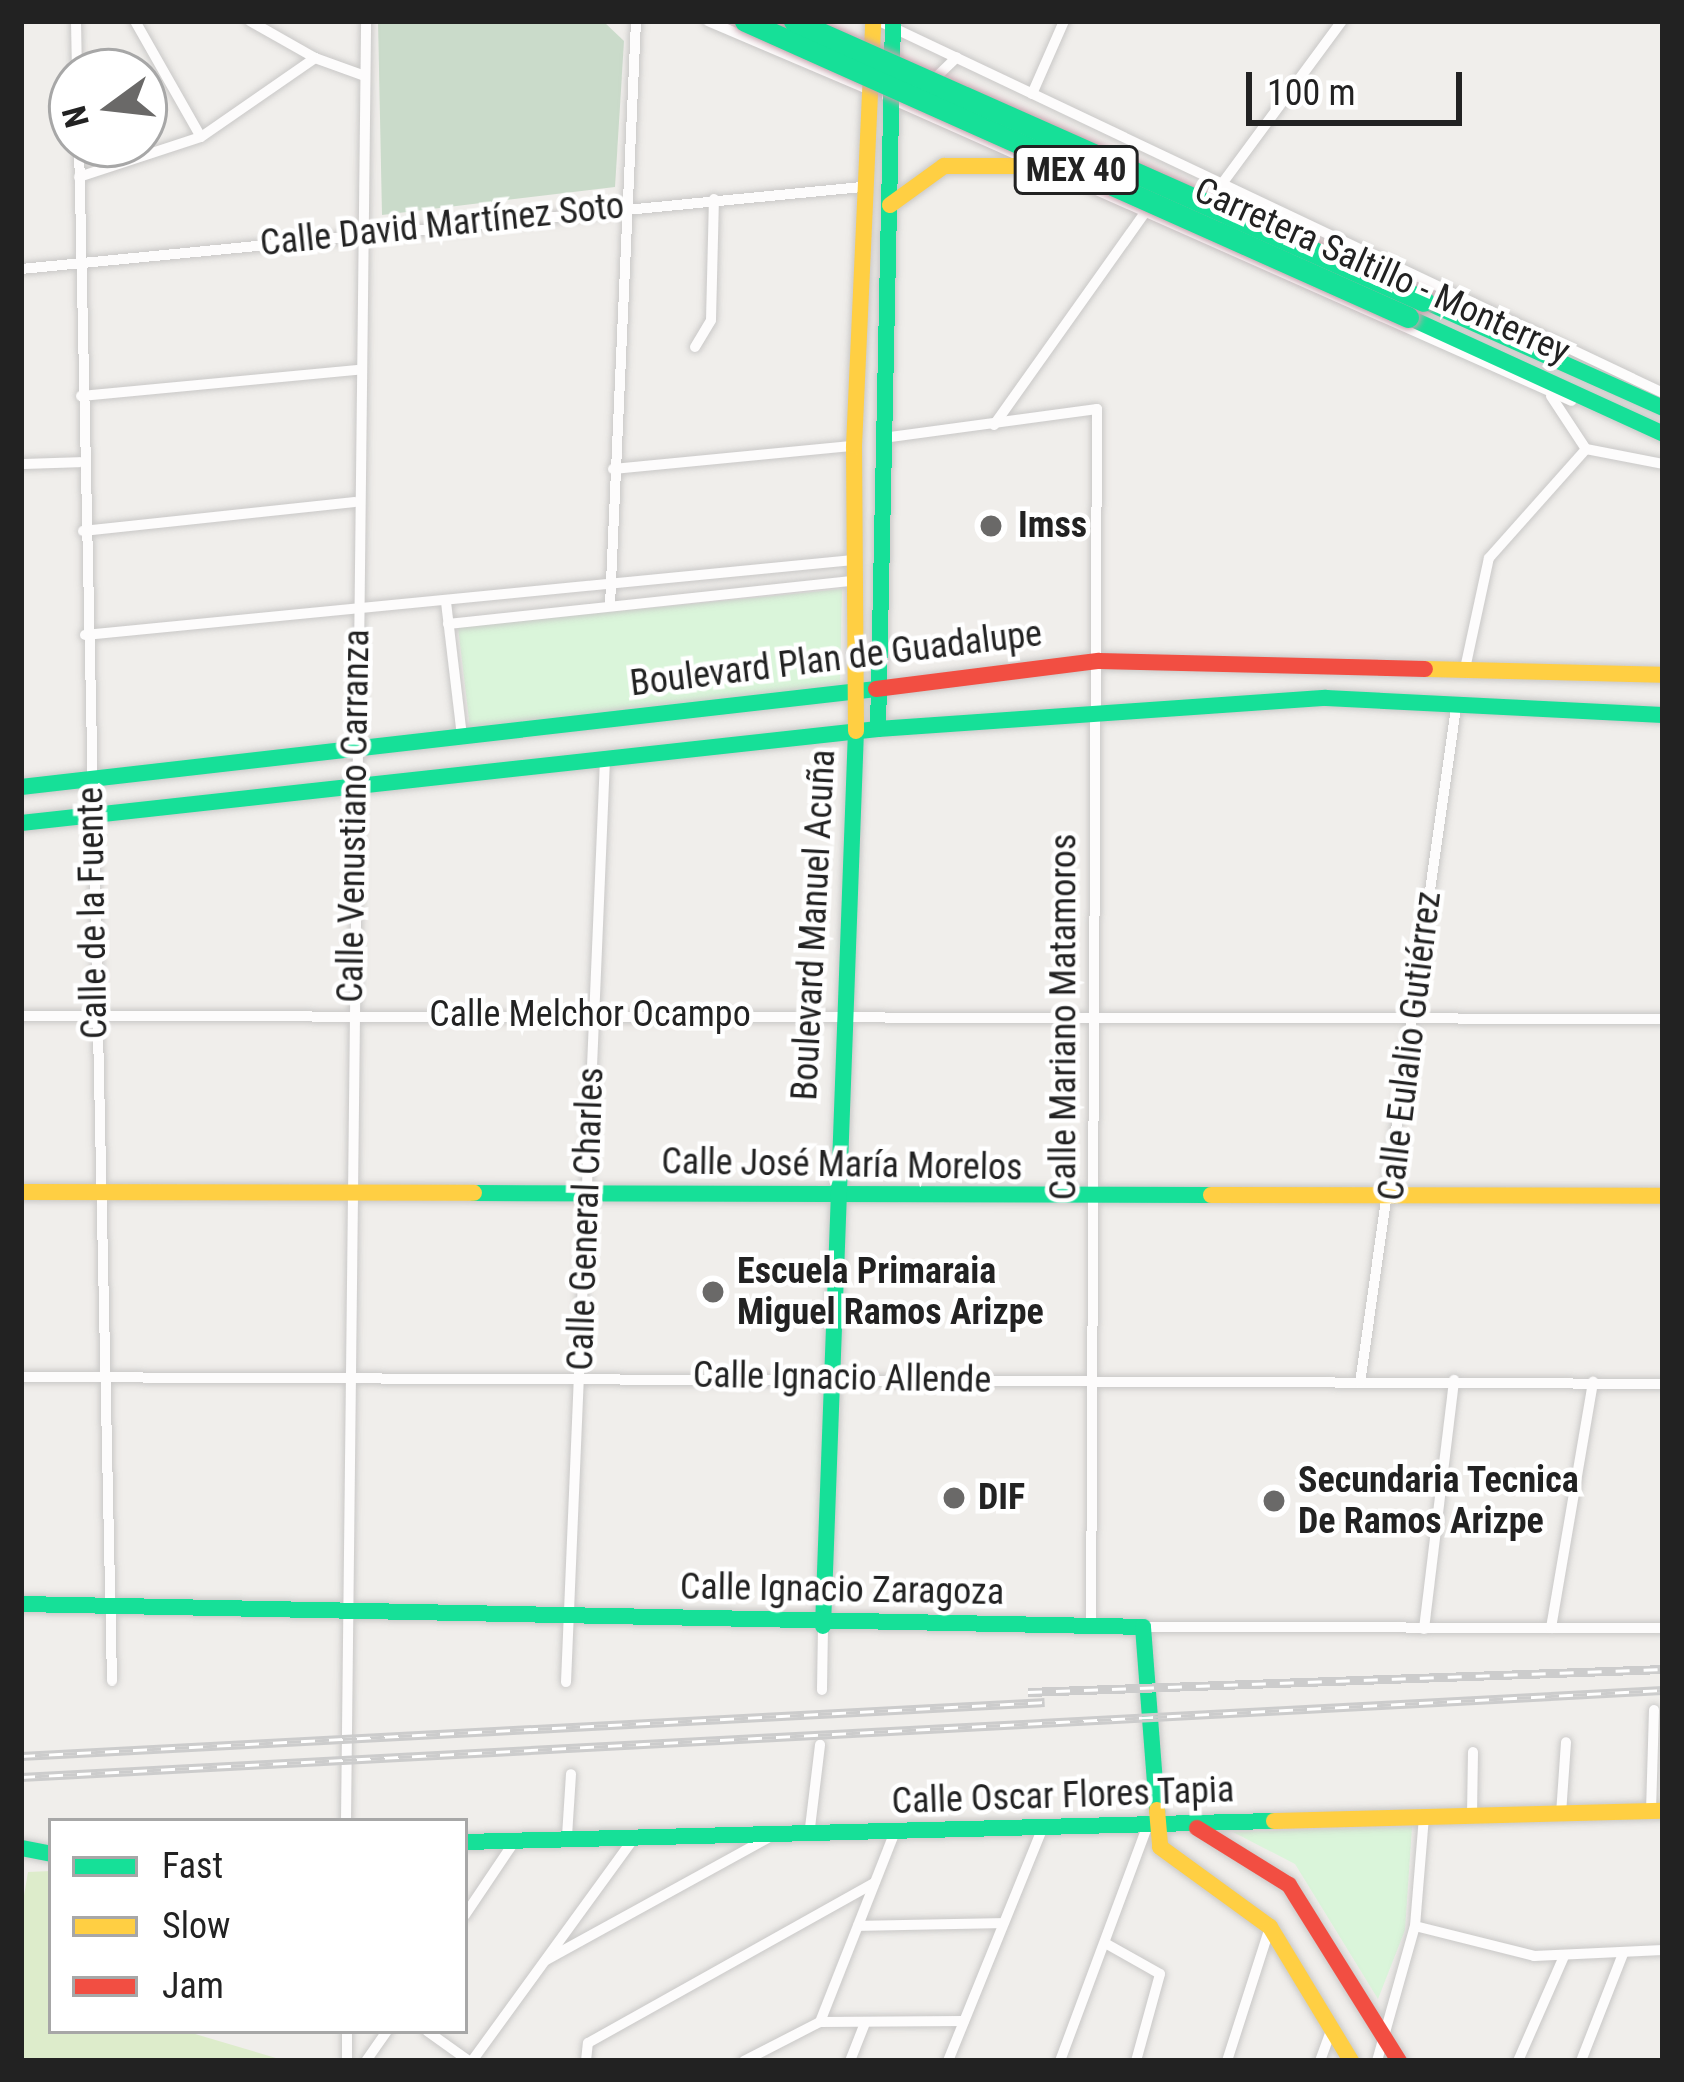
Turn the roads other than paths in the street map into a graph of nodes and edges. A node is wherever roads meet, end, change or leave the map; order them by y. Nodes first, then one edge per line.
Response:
1 (135, 21) edge
2 (250, 21) edge
3 (366, 21) edge
4 (635, 21) edge
5 (707, 21) edge
6 (746, 21) edge
7 (794, 21) edge
8 (824, 21) edge
9 (1064, 21) edge
10 (1342, 21) edge
11 (885, 23) edge
12 (957, 57) junction
13 (315, 58) junction
14 (799, 62) junction
15 (365, 76) junction
16 (863, 87) junction
17 (1033, 94) junction
18 (892, 100) junction
19 (934, 121) junction
20 (201, 137) junction
21 (1031, 166) junction
22 (79, 168) edge
23 (79, 177) junction
24 (1224, 182) junction
25 (862, 187) junction
26 (714, 200) junction
27 (625, 204) junction
28 (890, 206) junction
29 (1144, 214) junction
30 (366, 236) junction
31 (82, 263) junction
32 (21, 269) edge
33 (1416, 309) junction
34 (695, 347) dead end
35 (358, 370) junction
36 (1663, 393) edge
37 (81, 396) junction
38 (1551, 396) junction
39 (1663, 408) edge
40 (1616, 413) junction
41 (994, 425) junction
42 (1663, 434) edge
43 (883, 438) junction
44 (854, 446) junction
45 (1586, 449) junction
46 (80, 462) junction
47 (21, 464) edge
48 (1663, 464) edge
49 (614, 469) junction
50 (354, 502) junction
51 (83, 531) junction
52 (774, 569) junction
53 (852, 570) junction
54 (676, 579) junction
55 (610, 585) junction
56 (774, 590) junction
57 (505, 597) junction
58 (676, 599) junction
59 (446, 602) junction
60 (610, 605) junction
61 (356, 608) junction
62 (506, 617) junction
63 (448, 624) junction
64 (85, 635) junction
65 (1100, 661) junction
66 (1466, 664) junction
67 (1663, 675) edge
68 (877, 688) junction
69 (849, 691) junction
70 (1456, 708) junction
71 (1099, 709) junction
72 (1663, 715) edge
73 (867, 730) junction
74 (462, 737) junction
75 (356, 750) junction
76 (605, 755) junction
77 (89, 777) junction
78 (357, 786) junction
79 (21, 787) edge
80 (90, 814) junction
81 (21, 823) edge
82 (95, 1013) junction
83 (352, 1013) junction
84 (1096, 1013) junction
85 (1411, 1015) junction
86 (21, 1016) edge
87 (844, 1016) junction
88 (593, 1017) junction
89 (1663, 1019) edge
90 (100, 1190) junction
91 (350, 1191) junction
92 (21, 1192) edge
93 (588, 1195) junction
94 (834, 1196) junction
95 (1663, 1196) edge
96 (1097, 1200) junction
97 (1390, 1202) junction
98 (580, 1372) junction
99 (349, 1374) junction
100 (21, 1377) edge
101 (107, 1378) junction
102 (828, 1378) junction
103 (1454, 1380) junction
104 (1593, 1382) junction
105 (1360, 1383) junction
106 (1663, 1384) edge
107 (1099, 1385) junction
108 (21, 1604) edge
109 (111, 1604) junction
110 (350, 1610) junction
111 (572, 1618) junction
112 (1091, 1625) junction
113 (823, 1626) junction
114 (1143, 1627) junction
115 (1551, 1628) junction
116 (1663, 1628) edge
117 (1424, 1629) junction
118 (112, 1681) dead end
119 (566, 1682) dead end
120 (821, 1690) dead end
121 (1654, 1710) dead end
122 (1566, 1742) dead end
123 (820, 1745) dead end
124 (1472, 1752) dead end
125 (571, 1774) dead end
126 (1657, 1811) edge
127 (1561, 1814) junction
128 (1472, 1815) junction
129 (1424, 1816) junction
130 (346, 1818) edge
131 (1192, 1826) junction
132 (1151, 1827) junction
133 (1041, 1832) junction
134 (894, 1834) junction
135 (567, 1836) junction
136 (809, 1836) junction
137 (770, 1837) junction
138 (634, 1838) junction
139 (516, 1839) junction
140 (468, 1842) edge
141 (874, 1883) junction
142 (468, 1911) edge
143 (1001, 1923) junction
144 (858, 1926) junction
145 (1415, 1926) junction
146 (1270, 1927) junction
147 (1105, 1943) junction
148 (1663, 1950) edge
149 (1623, 1954) junction
150 (1564, 1957) junction
151 (543, 1962) junction
152 (964, 2021) junction
153 (820, 2022) junction
154 (865, 2023) junction
155 (1332, 2028) junction
156 (1382, 2031) junction
157 (385, 2034) edge
158 (431, 2034) edge
159 (585, 2055) edge
160 (367, 2061) edge
161 (471, 2061) edge
162 (744, 2061) edge
163 (850, 2061) edge
164 (948, 2061) edge
165 (1060, 2061) edge
166 (1136, 2061) edge
167 (1227, 2061) edge
168 (1320, 2061) edge
169 (1351, 2061) edge
170 (1377, 2061) edge
171 (1400, 2061) edge
172 (1518, 2061) edge
173 (1581, 2061) edge

1 - 20 street
2 - 13 street
3 - 15 street, Calle Venustiano Carranza
4 - 27 street
5 - 14 street
6 - 33 main road, Carretera Saltillo - Monterrey / MEX 40, bridge
7 - 33 main road, Carretera Saltillo - Monterrey / MEX 40, bridge
8 - 14 street
9 - 17 street
10 - 24 street
11 - 12 street
11 - 16 main road, Boulevard Manuel Acuña
11 - 18 main road, Boulevard Manuel Acuña
12 - 17 street
12 - 19 street
13 - 15 street
13 - 20 street
14 - 16 street
15 - 30 street, Calle Venustiano Carranza
16 - 18 street
16 - 25 main road, Boulevard Manuel Acuña
17 - 24 street
18 - 19 street
18 - 28 main road, Boulevard Manuel Acuña
19 - 21 street
20 - 23 street
21 - 28 main road
21 - 29 street
22 - 23 street, Calle de la Fuente
23 - 31 street, Calle de la Fuente
24 - 36 street
25 - 26 street, Calle David Martínez Soto
25 - 44 main road, Boulevard Manuel Acuña
26 - 27 street, Calle David Martínez Soto
26 - 34 street
27 - 30 street, Calle David Martínez Soto
27 - 49 street
28 - 43 main road, Boulevard Manuel Acuña
29 - 38 street
29 - 41 street
30 - 31 street, Calle David Martínez Soto
30 - 35 street, Calle Venustiano Carranza
31 - 32 street, Calle David Martínez Soto
31 - 37 street, Calle de la Fuente
33 - 39 main road, Carretera Saltillo - Monterrey / MEX 40
33 - 40 main road, Carretera Saltillo - Monterrey / MEX 40
35 - 37 street
35 - 50 street, Calle Venustiano Carranza
37 - 46 street, Calle de la Fuente
38 - 40 street
38 - 45 street
40 - 42 main road, Carretera Saltillo - Monterrey / MEX 40
41 - 43 street
41 - 65 street, Calle Mariano Matamoros
43 - 68 main road, Boulevard Manuel Acuña
44 - 49 street
44 - 53 main road, Boulevard Manuel Acuña
45 - 48 street
45 - 66 street
46 - 47 street
46 - 51 street, Calle de la Fuente
49 - 55 street
50 - 51 street
50 - 61 street, Calle Venustiano Carranza
51 - 64 street, Calle de la Fuente
52 - 53 street
52 - 54 street
52 - 56 street
53 - 56 street
53 - 69 main road, Boulevard Manuel Acuña
54 - 55 street
54 - 58 street
55 - 57 street
55 - 60 street
56 - 58 street
57 - 59 street
57 - 62 street
58 - 60 street
59 - 61 street
59 - 63 street
60 - 62 street
61 - 64 street
61 - 75 street, Calle Venustiano Carranza
62 - 63 street
63 - 74 street
64 - 77 street, Calle de la Fuente
65 - 66 main road, Boulevard Plan de Guadalupe
65 - 68 main road, Boulevard Plan de Guadalupe
65 - 71 street, Calle Mariano Matamoros
66 - 67 main road, Boulevard Plan de Guadalupe
68 - 69 main road, Boulevard Plan de Guadalupe
68 - 73 main road, Boulevard Manuel Acuña
69 - 73 main road, Boulevard Manuel Acuña
69 - 74 main road, Boulevard Plan de Guadalupe
70 - 71 main road, Boulevard Plan de Guadalupe
70 - 72 main road, Boulevard Plan de Guadalupe
70 - 85 street, Calle Eulalio Gutiérrez
71 - 73 main road, Boulevard Plan de Guadalupe
71 - 84 street, Calle Mariano Matamoros
73 - 76 main road, Boulevard Plan de Guadalupe
73 - 87 main road, Boulevard Manuel Acuña
74 - 75 main road, Boulevard Plan de Guadalupe
75 - 77 main road, Boulevard Plan de Guadalupe
75 - 78 street, Calle Venustiano Carranza
76 - 78 main road, Boulevard Plan de Guadalupe
76 - 88 street, Calle General Charles
77 - 79 main road, Boulevard Plan de Guadalupe
77 - 80 street, Calle de la Fuente
78 - 80 main road, Boulevard Plan de Guadalupe
78 - 83 street, Calle Venustiano Carranza
80 - 81 main road, Boulevard Plan de Guadalupe
80 - 82 street, Calle de la Fuente
82 - 83 street, Calle Melchor Ocampo
82 - 86 street, Calle Melchor Ocampo
82 - 90 street, Calle de la Fuente
83 - 88 street, Calle Melchor Ocampo
83 - 91 street, Calle Venustiano Carranza
84 - 85 street, Calle Melchor Ocampo
84 - 87 street, Calle Melchor Ocampo
84 - 96 street, Calle Mariano Matamoros
85 - 89 street, Calle Melchor Ocampo
85 - 97 street, Calle Eulalio Gutiérrez
87 - 88 street, Calle Melchor Ocampo
87 - 94 main road, Boulevard Manuel Acuña
88 - 93 street, Calle General Charles
90 - 91 main road, Calle José María Morelos
90 - 92 main road, Calle José María Morelos
90 - 101 street, Calle de la Fuente
91 - 93 main road, Calle José María Morelos
91 - 99 street, Calle Venustiano Carranza
93 - 94 main road, Calle José María Morelos
93 - 98 street, Calle General Charles
94 - 96 main road, Calle José María Morelos
94 - 102 main road, Boulevard Manuel Acuña
95 - 97 main road, Calle José María Morelos
96 - 97 main road, Calle José María Morelos
96 - 107 street, Calle Mariano Matamoros
97 - 105 street, Calle Eulalio Gutiérrez
98 - 99 street, Calle Ignacio Allende
98 - 102 street, Calle Ignacio Allende
98 - 111 street, Calle General Charles
99 - 101 street, Calle Ignacio Allende
99 - 110 street, Calle Venustiano Carranza
100 - 101 street, Calle Ignacio Allende
101 - 109 street, Calle de la Fuente
102 - 107 street, Calle Ignacio Allende
102 - 113 main road, Boulevard Manuel Acuña
103 - 104 street, Calle Ignacio Allende
103 - 105 street, Calle Ignacio Allende
103 - 117 street
104 - 106 street, Calle Ignacio Allende
104 - 115 street
105 - 107 street, Calle Ignacio Allende
107 - 112 street, Calle Mariano Matamoros
108 - 109 main road, Calle Ignacio Zaragoza
109 - 110 main road, Calle Ignacio Zaragoza
109 - 118 street, Calle de la Fuente
110 - 111 main road, Calle Ignacio Zaragoza
110 - 130 street, Calle Venustiano Carranza
111 - 113 main road, Calle Ignacio Zaragoza
111 - 119 street, Calle General Charles
112 - 113 main road, Calle Ignacio Zaragoza
112 - 114 main road, Calle Ignacio Zaragoza
113 - 120 street, Boulevard Manuel Acuña
114 - 117 street, Calle Ignacio Zaragoza
114 - 132 main road
115 - 116 street, Calle Ignacio Zaragoza
115 - 117 street, Calle Ignacio Zaragoza
121 - 126 street
122 - 127 street
123 - 136 street
124 - 128 street
125 - 135 street
126 - 127 main road, Calle Oscar Flores Tapia
127 - 128 main road, Calle Oscar Flores Tapia
128 - 129 main road, Calle Oscar Flores Tapia
129 - 131 main road, Calle Oscar Flores Tapia
129 - 145 street
131 - 132 main road, Calle Oscar Flores Tapia
131 - 156 main road
132 - 133 main road, Calle Oscar Flores Tapia
132 - 146 main road
132 - 147 street
133 - 134 main road, Calle Oscar Flores Tapia
133 - 143 street
134 - 136 main road, Calle Oscar Flores Tapia
134 - 141 street
135 - 138 main road, Calle Oscar Flores Tapia
135 - 139 main road, Calle Oscar Flores Tapia
136 - 137 main road, Calle Oscar Flores Tapia
137 - 138 main road, Calle Oscar Flores Tapia
137 - 151 street
138 - 151 street
139 - 140 main road, Calle Oscar Flores Tapia
139 - 142 street
141 - 144 street
141 - 159 street
143 - 144 street
143 - 152 street
144 - 153 street
145 - 150 street
145 - 156 street
146 - 155 main road
146 - 167 street
147 - 165 street
147 - 166 street
148 - 149 street
149 - 150 street
149 - 173 street
150 - 172 street
151 - 161 street
152 - 154 street
152 - 164 street
153 - 154 street
153 - 162 street
154 - 163 street
155 - 168 street
155 - 169 main road
156 - 170 street
156 - 171 main road
157 - 160 street
158 - 161 street

